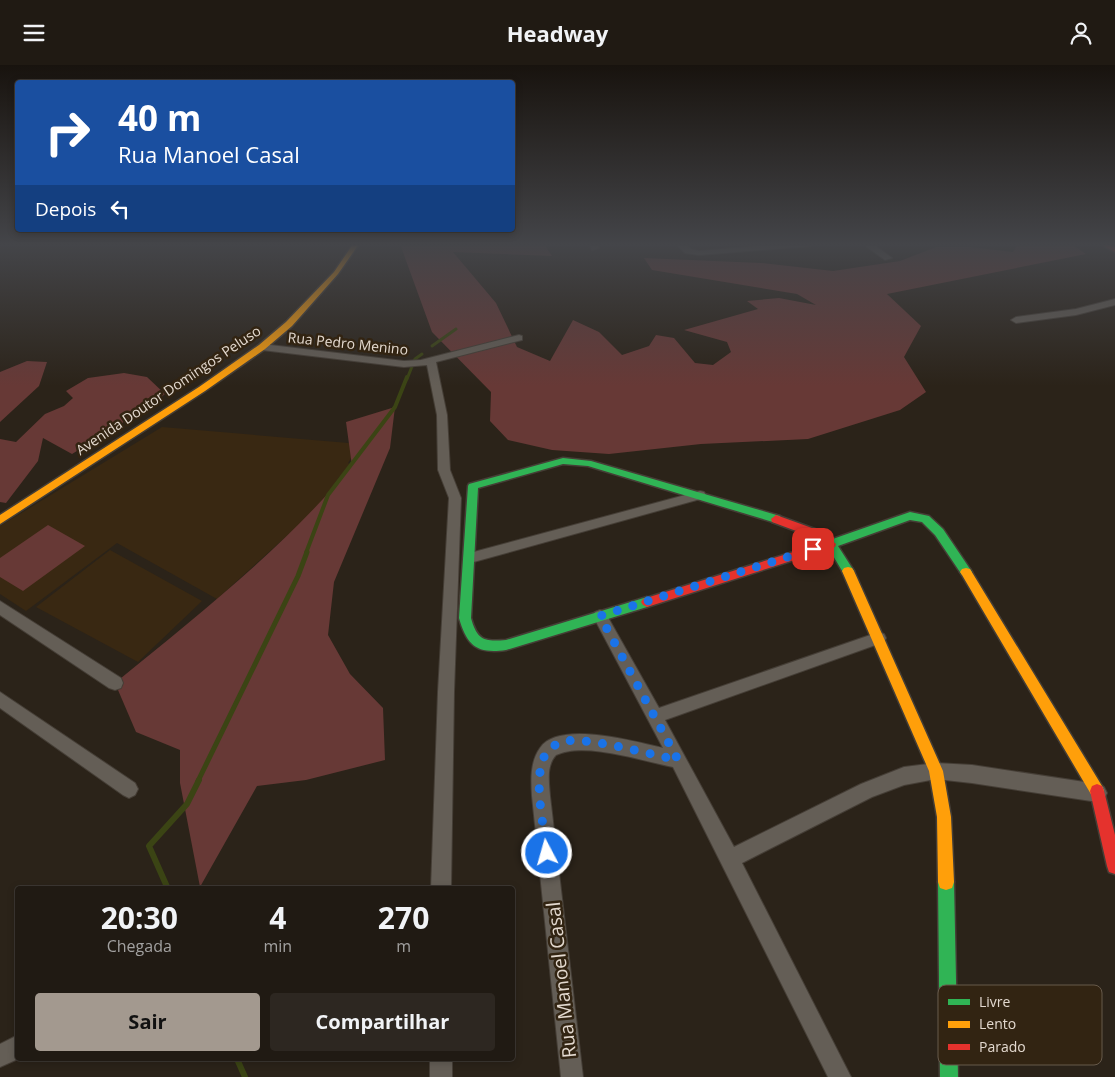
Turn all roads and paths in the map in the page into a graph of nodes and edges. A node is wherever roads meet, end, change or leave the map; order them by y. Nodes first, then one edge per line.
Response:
1 (319, 291) edge
2 (1115, 302) edge
3 (1016, 320) dead end
4 (519, 338) dead end
5 (262, 347) junction
6 (426, 362) junction
7 (473, 485) junction
8 (454, 490) junction
9 (700, 495) junction
10 (0, 520) edge
11 (831, 544) junction
12 (470, 558) junction
13 (0, 607) edge
14 (600, 616) junction
15 (879, 638) junction
16 (115, 683) dead end
17 (0, 699) edge
18 (656, 716) junction
19 (678, 760) junction
20 (936, 771) junction
21 (129, 789) dead end
22 (1098, 793) junction
23 (729, 859) junction
24 (1115, 866) edge
25 (441, 886) edge
26 (948, 985) edge
27 (15, 1048) edge
28 (0, 1056) edge
29 (440, 1061) edge
30 (441, 1077) edge
31 (572, 1077) edge
32 (840, 1077) edge

1 - 5 street, Avenida Doutor Domingos Peluso
2 - 3 street
4 - 6 street, Rua Pedro Menino
5 - 6 street, Rua Pedro Menino
5 - 10 street, Avenida Doutor Domingos Peluso
6 - 8 street
7 - 8 street
7 - 9 street
7 - 12 street
8 - 25 street
9 - 11 street
9 - 12 street
11 - 14 street
11 - 15 street
11 - 22 street
12 - 14 street
13 - 16 street
14 - 18 street
15 - 18 street
15 - 20 street
17 - 21 street
18 - 19 street
19 - 23 street
19 - 31 street, Rua Manoel Casal
20 - 22 street
20 - 23 street
20 - 26 street
22 - 24 street
23 - 32 street
27 - 28 street
29 - 30 street

